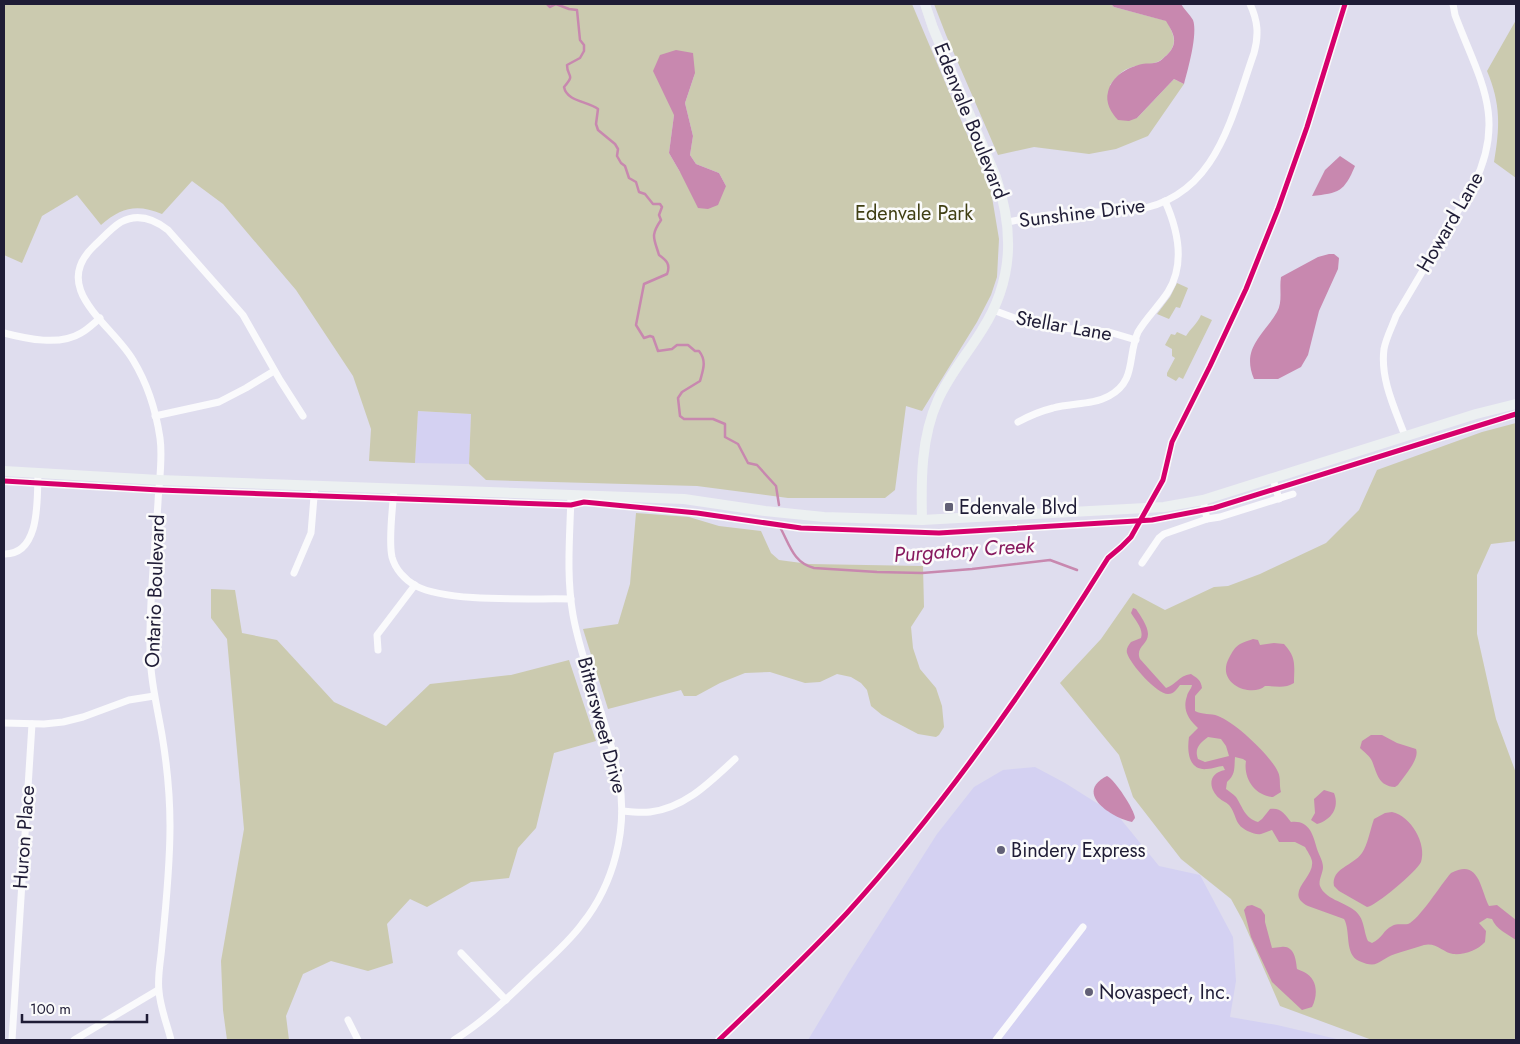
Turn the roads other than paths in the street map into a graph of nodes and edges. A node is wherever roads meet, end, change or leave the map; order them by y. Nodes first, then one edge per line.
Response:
1 (925, 4) edge
2 (1250, 4) edge
3 (1453, 4) edge
4 (1165, 201) junction
5 (1008, 222) junction
6 (993, 310) junction
7 (100, 318) junction
8 (4, 333) edge
9 (1136, 340) junction
10 (274, 372) junction
11 (1516, 404) edge
12 (155, 416) junction
13 (303, 416) dead end
14 (1018, 422) dead end
15 (1405, 436) junction
16 (4, 471) edge
17 (38, 474) junction
18 (1273, 479) junction
19 (159, 480) junction
20 (315, 485) junction
21 (394, 488) junction
22 (1293, 494) dead end
23 (571, 495) junction
24 (1279, 499) junction
25 (1203, 500) junction
26 (1207, 519) junction
27 (922, 520) junction
28 (4, 554) edge
29 (1142, 563) dead end
30 (294, 573) dead end
31 (415, 586) junction
32 (571, 599) junction
33 (378, 650) dead end
34 (154, 696) junction
35 (4, 723) edge
36 (32, 724) junction
37 (735, 759) dead end
38 (622, 811) junction
39 (1082, 927) dead end
40 (461, 954) dead end
41 (158, 990) junction
42 (506, 1000) junction
43 (348, 1020) dead end
44 (12, 1040) edge
45 (74, 1040) edge
46 (171, 1040) edge
47 (358, 1040) edge
48 (454, 1040) edge
49 (996, 1040) edge

1 - 5 main road, Edenvale Boulevard
2 - 4 street, Sunshine Drive
3 - 15 street, Howard Lane
4 - 5 street, Sunshine Drive
4 - 9 street
5 - 6 main road, Edenvale Boulevard
6 - 9 street, Stellar Lane
6 - 27 main road, Edenvale Boulevard
7 - 8 street
7 - 10 street, Ontario Boulevard
7 - 12 street, Ontario Boulevard
9 - 14 street
10 - 12 street
10 - 13 street, Ontario Boulevard
11 - 15 main road
12 - 19 street, Ontario Boulevard
15 - 18 main road
16 - 17 main road
17 - 19 main road
17 - 28 street
18 - 24 street
18 - 25 main road
19 - 20 main road
19 - 34 street, Ontario Boulevard
20 - 21 main road
20 - 30 street
21 - 23 main road
21 - 31 street
22 - 24 street
23 - 27 main road
23 - 32 street, Bittersweet Drive
24 - 26 street
25 - 26 street
25 - 27 main road
26 - 29 street
31 - 32 street
31 - 33 street
32 - 38 street, Bittersweet Drive
34 - 36 street
34 - 41 street, Ontario Boulevard
35 - 36 street
36 - 44 street, Huron Place
37 - 38 street
38 - 42 street, Bittersweet Drive
39 - 49 street
40 - 42 street
41 - 45 street
41 - 46 street, Ontario Boulevard
42 - 48 street, Bittersweet Drive
43 - 47 street

